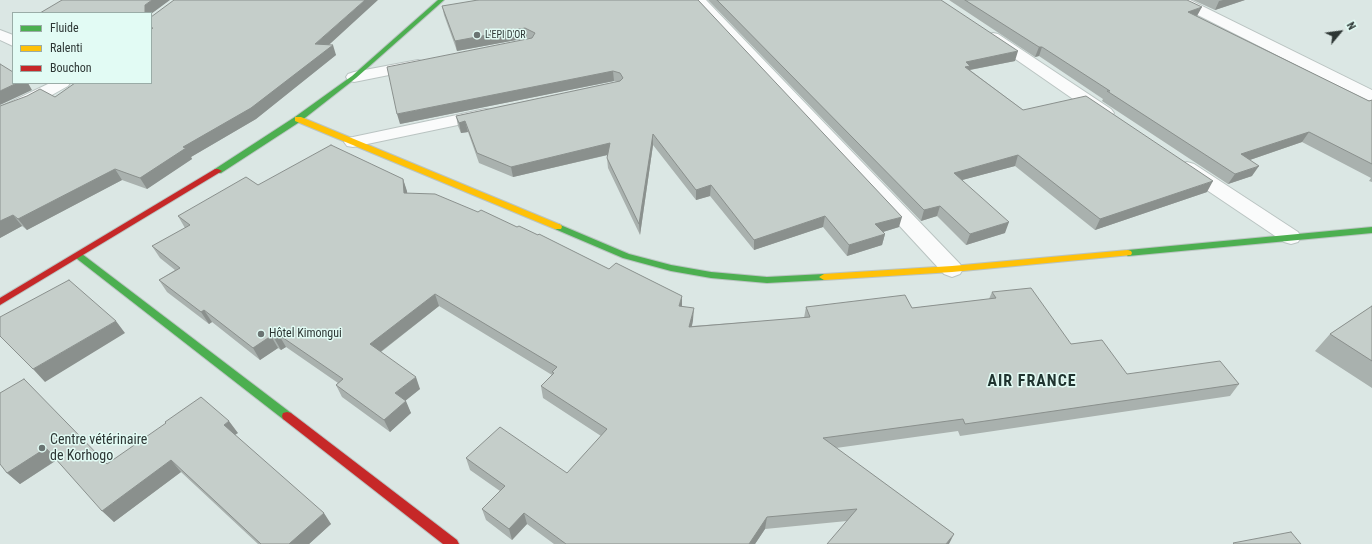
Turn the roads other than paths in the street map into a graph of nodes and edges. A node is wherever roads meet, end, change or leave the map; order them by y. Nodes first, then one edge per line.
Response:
1 (441, 0) edge
2 (698, 0) edge
3 (1179, 0) edge
4 (976, 26) edge
5 (0, 34) edge
6 (12, 40) edge
7 (433, 62) edge
8 (354, 77) junction
9 (60, 84) edge
10 (1372, 96) edge
11 (499, 111) edge
12 (0, 113) edge
13 (298, 119) junction
14 (1120, 123) edge
15 (353, 142) junction
16 (1173, 158) edge
17 (1372, 230) edge
18 (1291, 237) junction
19 (79, 256) junction
20 (952, 269) junction
21 (0, 302) edge
22 (454, 544) edge

1 - 8 street
2 - 20 street
3 - 10 street
4 - 14 street
5 - 6 street
7 - 8 street
8 - 13 street
9 - 12 street
11 - 15 street
13 - 15 street
13 - 19 street
15 - 20 street
16 - 18 street
17 - 18 street
18 - 20 street
19 - 21 street
19 - 22 street

